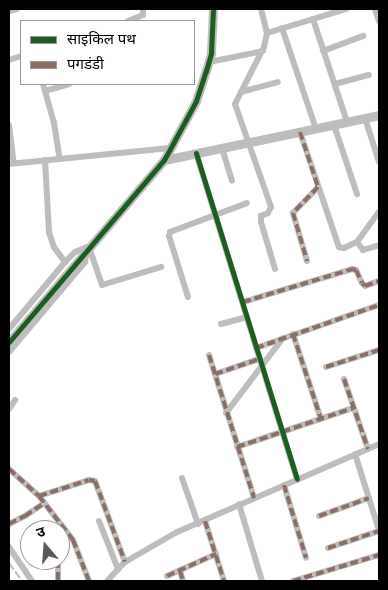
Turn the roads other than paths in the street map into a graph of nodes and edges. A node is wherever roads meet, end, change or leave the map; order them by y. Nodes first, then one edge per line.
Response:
1 (17, 9) edge
2 (143, 9) edge
3 (213, 9) edge
4 (261, 9) edge
5 (346, 9) edge
6 (375, 9) edge
7 (9, 10) edge
8 (322, 12) edge
9 (313, 19) junction
10 (130, 20) edge
11 (379, 20) edge
12 (282, 28) junction
13 (267, 33) junction
14 (363, 36) dead end
15 (263, 51) junction
16 (323, 51) junction
17 (208, 62) junction
18 (370, 75) dead end
19 (278, 82) dead end
20 (335, 84) junction
21 (43, 85) edge
22 (66, 85) edge
23 (45, 91) junction
24 (241, 92) junction
25 (379, 115) edge
26 (365, 118) junction
27 (347, 122) junction
28 (9, 125) edge
29 (334, 125) junction
30 (316, 129) junction
31 (300, 132) junction
32 (248, 143) junction
33 (170, 148) junction
34 (222, 148) junction
35 (196, 153) junction
36 (60, 159) junction
37 (45, 160) junction
38 (164, 160) junction
39 (379, 162) edge
40 (11, 164) edge
41 (232, 181) dead end
42 (318, 187) junction
43 (357, 194) dead end
44 (247, 203) dead end
45 (379, 212) edge
46 (215, 214) junction
47 (356, 242) junction
48 (379, 245) edge
49 (89, 246) junction
50 (307, 261) dead end
51 (65, 262) junction
52 (161, 267) dead end
53 (275, 269) dead end
54 (379, 282) edge
55 (188, 297) dead end
56 (243, 302) junction
57 (379, 305) edge
58 (247, 317) junction
59 (221, 324) dead end
60 (9, 326) edge
61 (293, 334) junction
62 (284, 338) junction
63 (9, 342) edge
64 (256, 348) junction
65 (379, 350) edge
66 (9, 352) edge
67 (209, 355) dead end
68 (259, 359) junction
69 (262, 367) junction
70 (326, 368) dead end
71 (214, 374) junction
72 (344, 379) dead end
73 (15, 400) dead end
74 (353, 408) junction
75 (9, 409) edge
76 (226, 413) junction
77 (320, 419) junction
78 (280, 431) junction
79 (379, 444) edge
80 (236, 447) junction
81 (368, 449) junction
82 (355, 454) junction
83 (9, 468) edge
84 (182, 478) dead end
85 (297, 479) junction
86 (284, 485) junction
87 (39, 496) junction
88 (254, 498) junction
89 (369, 498) junction
90 (44, 502) junction
91 (239, 504) junction
92 (319, 516) dead end
93 (57, 520) edge
94 (99, 521) dead end
95 (202, 523) junction
96 (9, 524) edge
97 (379, 530) edge
98 (70, 536) edge
99 (9, 547) edge
100 (328, 548) dead end
101 (216, 554) junction
102 (379, 554) edge
103 (306, 558) dead end
104 (125, 562) junction
105 (118, 569) junction
106 (180, 571) junction
107 (167, 576) dead end
108 (32, 581) edge
109 (89, 581) edge
110 (107, 581) edge
111 (183, 581) edge
112 (224, 581) edge
113 (262, 581) edge
114 (293, 581) edge

1 - 7 street
2 - 10 street
3 - 17 street
4 - 13 street
5 - 8 street
6 - 11 street
8 - 9 street
9 - 12 street
9 - 16 street
12 - 13 street
12 - 30 street
13 - 15 street
14 - 16 street
15 - 17 street
15 - 24 street
16 - 20 street
17 - 33 street
18 - 20 street
19 - 24 street
20 - 27 street
21 - 23 street
22 - 23 street
23 - 36 street
24 - 32 street
25 - 26 street
26 - 27 street
26 - 39 street
27 - 29 street
28 - 40 street
29 - 30 street
29 - 43 street
30 - 31 street
31 - 32 street
31 - 42 street
32 - 34 street
32 - 53 street
33 - 36 street
33 - 38 street
34 - 35 street
34 - 41 street
35 - 38 street
35 - 46 street
36 - 37 street
37 - 40 street
37 - 51 street
38 - 49 street
42 - 47 street
42 - 50 street
44 - 46 street
45 - 47 street
46 - 55 street
46 - 56 street
47 - 48 street
49 - 51 street
49 - 52 street
49 - 63 street
49 - 66 street
51 - 60 street
54 - 56 street
56 - 58 street
57 - 61 street
58 - 59 street
58 - 64 street
61 - 62 street
61 - 77 street
62 - 64 street
62 - 69 street
64 - 68 street
65 - 70 street
67 - 71 street
68 - 69 street
68 - 71 street
69 - 76 street
69 - 78 street
71 - 76 street
72 - 74 street
73 - 75 street
74 - 77 street
74 - 81 street
76 - 80 street
77 - 78 street
78 - 80 street
78 - 85 street
79 - 81 street
80 - 88 street
81 - 82 street
82 - 85 street
82 - 89 street
83 - 87 street
84 - 95 street
85 - 86 street
86 - 88 street
86 - 103 street
87 - 90 street
87 - 104 street
88 - 91 street
89 - 92 street
89 - 97 street
90 - 93 street
90 - 96 street
91 - 95 street
91 - 113 street
94 - 105 street
95 - 101 street
95 - 104 street
97 - 100 street
98 - 109 street
99 - 108 street
101 - 106 street
101 - 112 street
102 - 114 street
104 - 105 street
105 - 110 street
106 - 107 street
106 - 111 street

